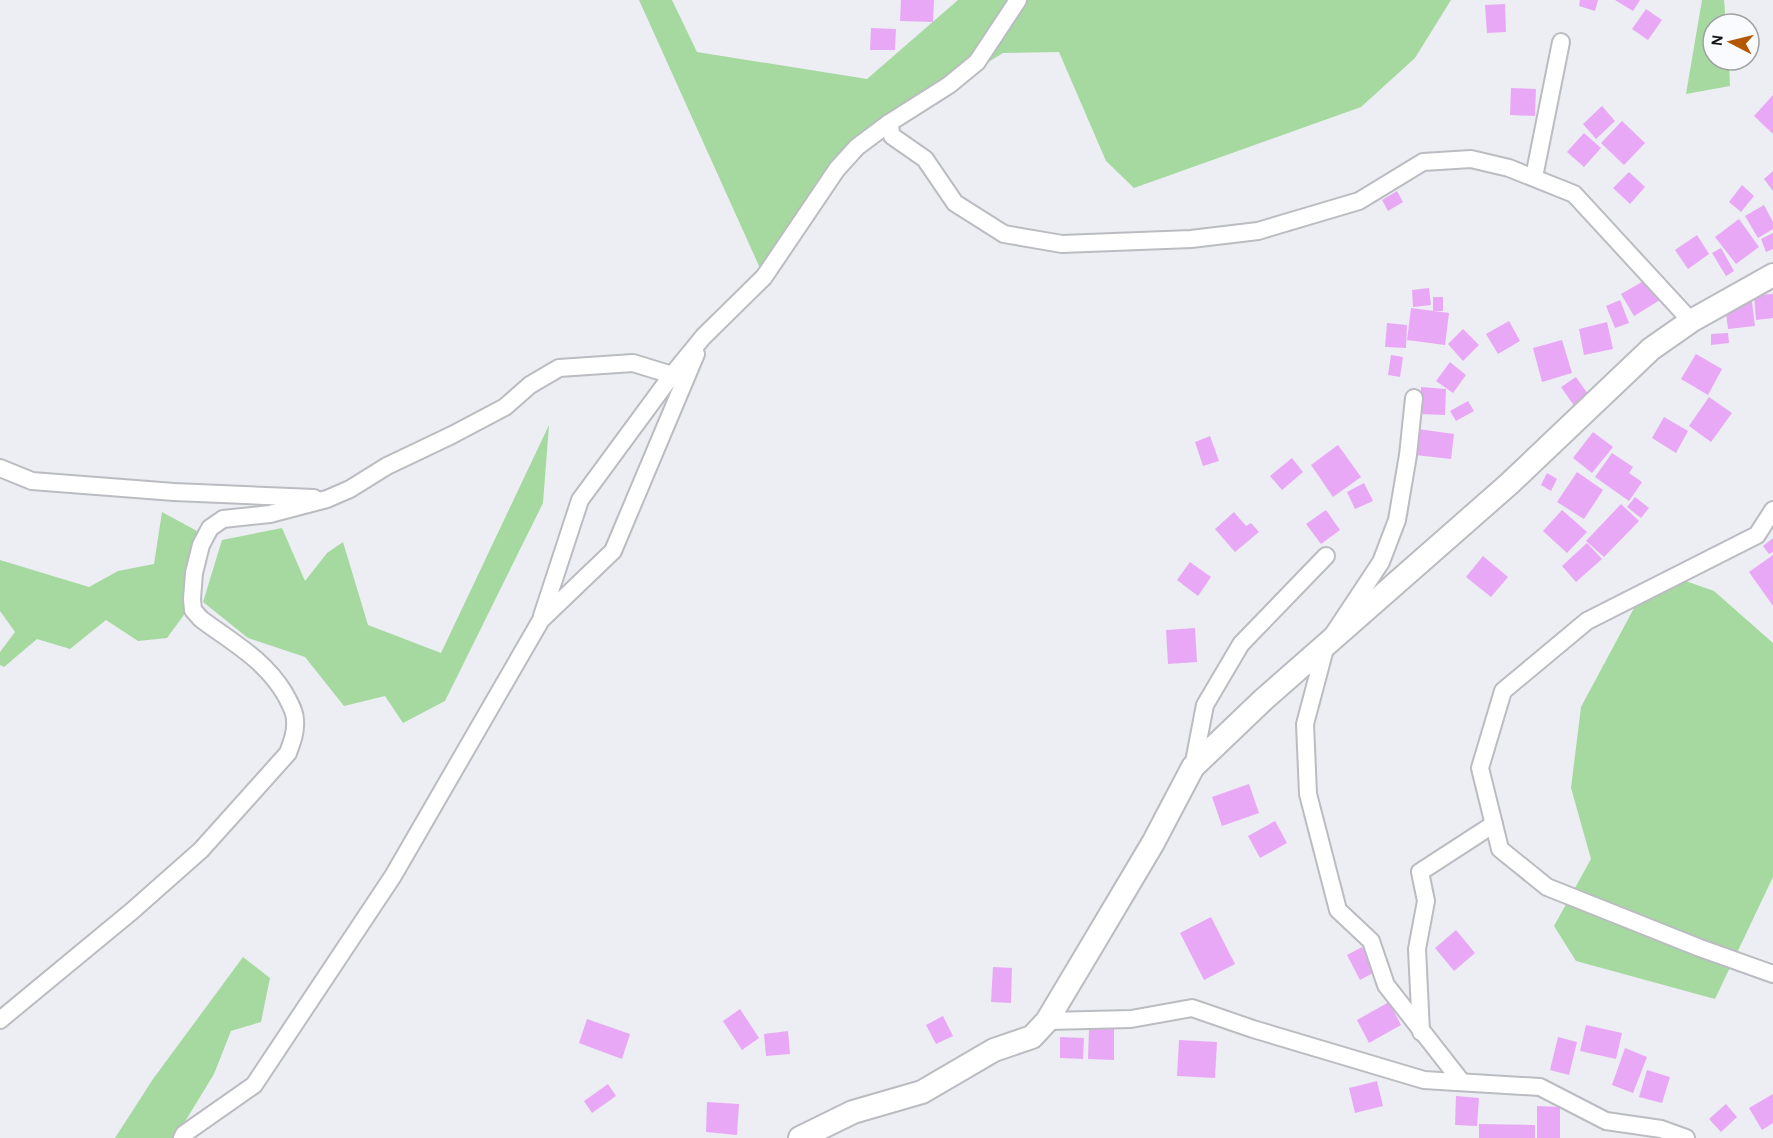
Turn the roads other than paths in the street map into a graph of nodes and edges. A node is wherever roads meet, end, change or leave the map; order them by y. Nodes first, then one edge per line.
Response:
1 (1018, 0) edge
2 (1561, 42) dead end
3 (889, 123) junction
4 (1534, 177) junction
5 (1773, 275) edge
6 (1691, 321) junction
7 (703, 337) junction
8 (672, 375) junction
9 (1413, 398) dead end
10 (0, 468) edge
11 (327, 499) junction
12 (1773, 510) edge
13 (1326, 556) dead end
14 (541, 620) junction
15 (1326, 645) junction
16 (1193, 767) junction
17 (1494, 824) junction
18 (1773, 974) edge
19 (0, 1020) edge
20 (1047, 1021) junction
21 (1421, 1032) junction
22 (1461, 1081) junction
23 (182, 1138) edge
24 (800, 1138) edge
25 (1686, 1138) edge

1 - 3 street
2 - 4 street
3 - 4 street
3 - 7 street
4 - 6 street
5 - 6 street
6 - 15 street
7 - 8 street
7 - 14 street
8 - 11 street
8 - 14 street
9 - 15 street
10 - 11 street
11 - 19 street
12 - 17 street
13 - 16 street
14 - 23 street
15 - 16 street
15 - 21 street
16 - 20 street
17 - 18 street
17 - 21 street
20 - 22 street
20 - 24 street
21 - 22 street
22 - 25 street

